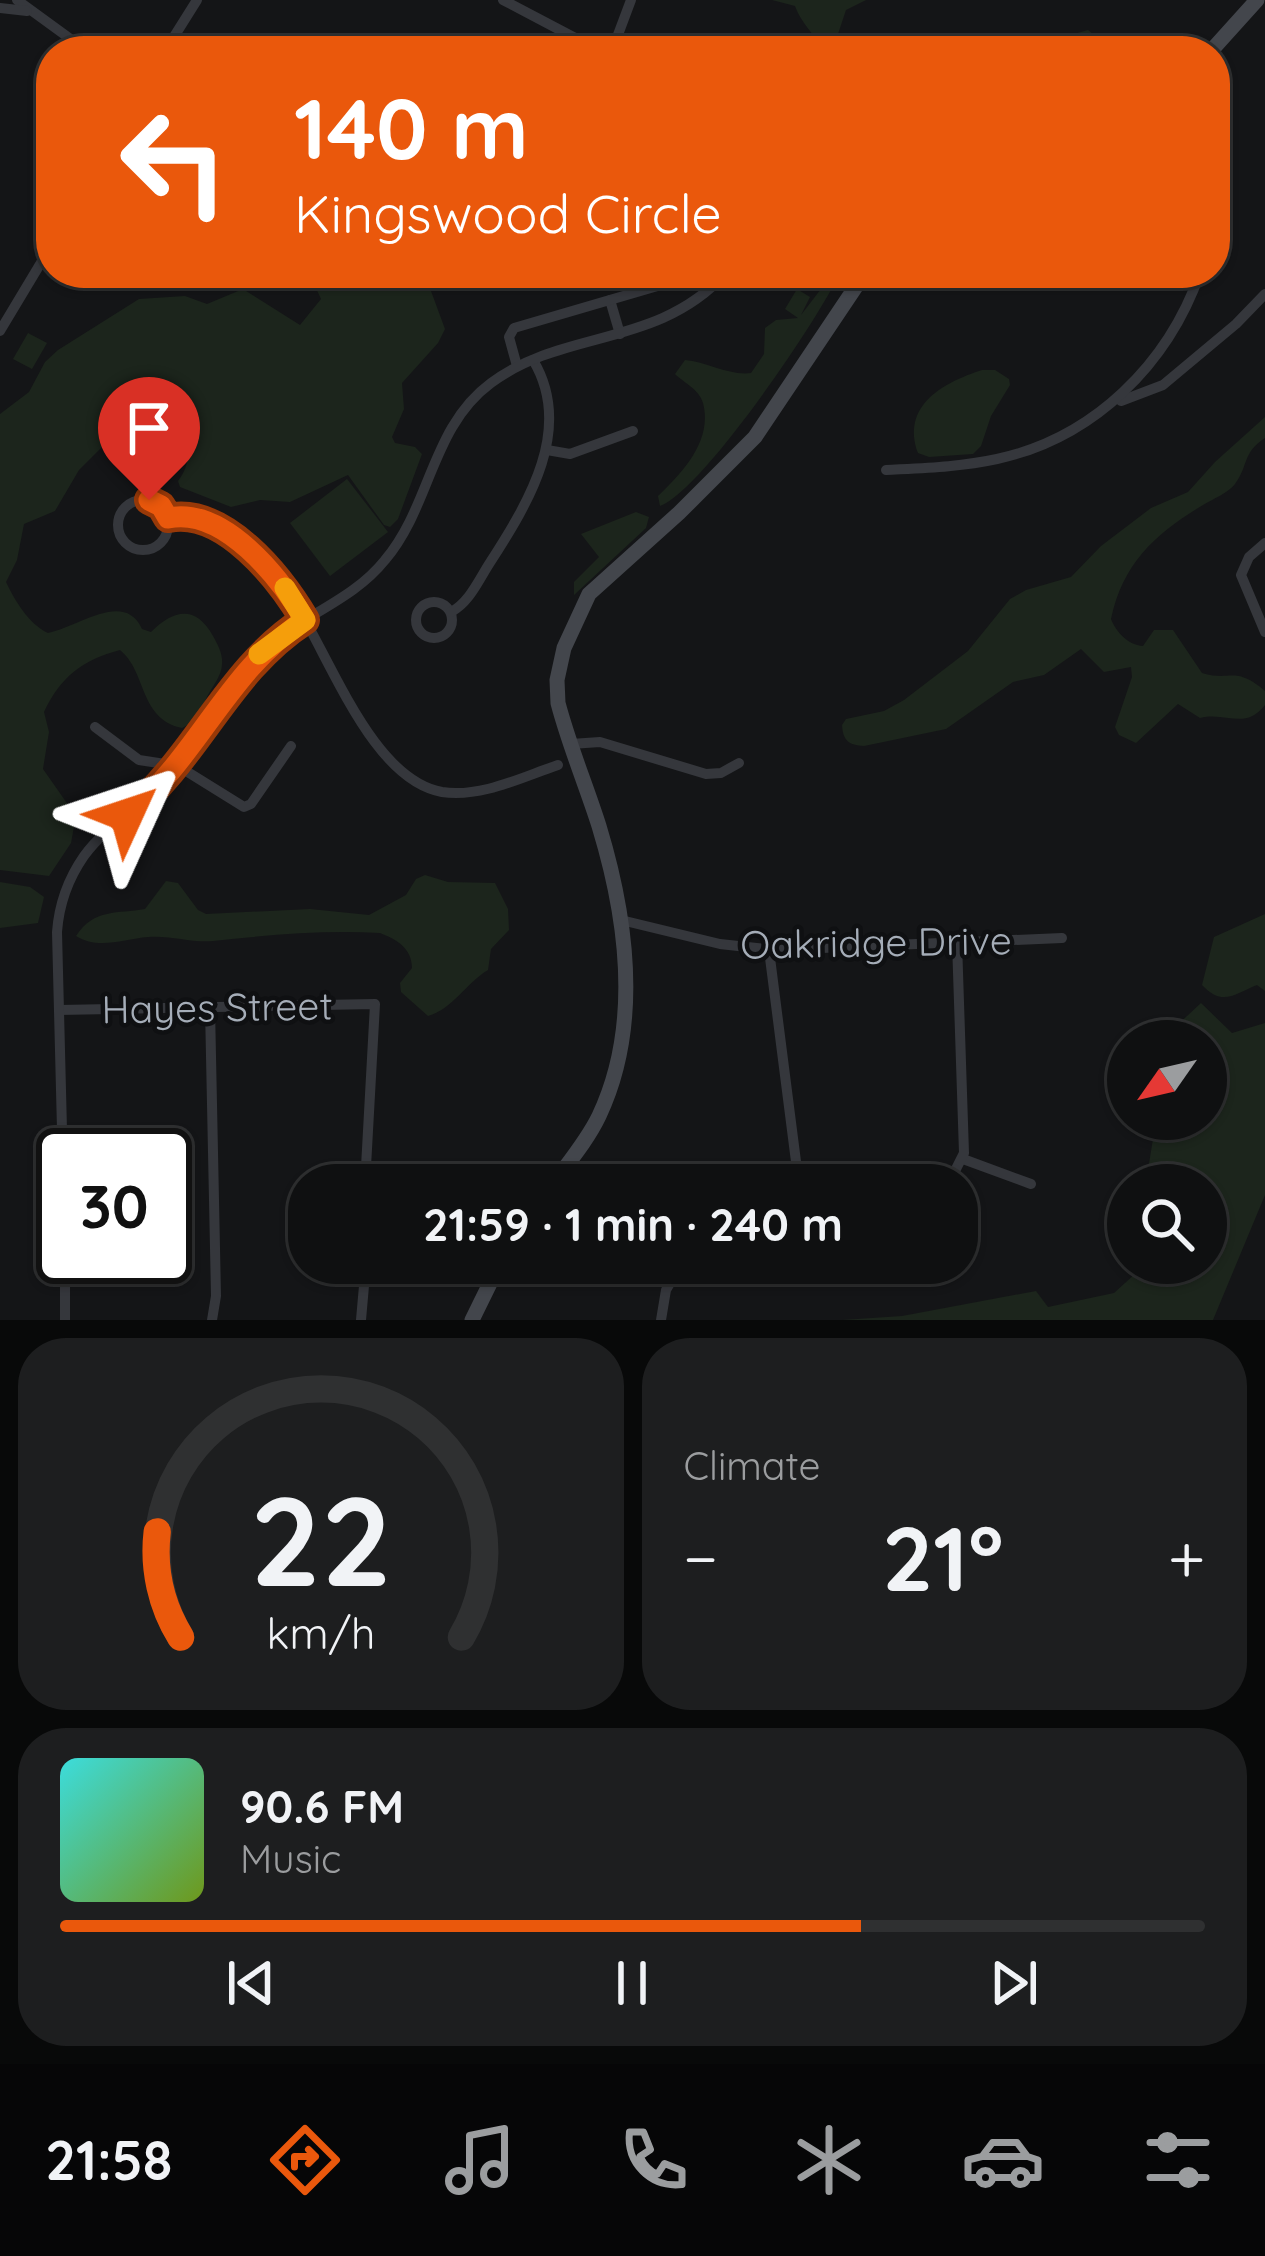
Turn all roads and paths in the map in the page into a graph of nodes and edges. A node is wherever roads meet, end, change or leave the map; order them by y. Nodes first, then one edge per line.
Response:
1 (17, 0) edge
2 (196, 0) edge
3 (502, 0) edge
4 (631, 0) edge
5 (1257, 0) edge
6 (0, 8) edge
7 (30, 12) junction
8 (65, 36) edge
9 (175, 36) edge
10 (571, 36) edge
11 (618, 36) edge
12 (1225, 36) edge
13 (36, 271) edge
14 (651, 288) edge
15 (708, 288) edge
16 (855, 288) edge
17 (1195, 288) edge
18 (1265, 294) edge
19 (610, 301) junction
20 (0, 331) edge
21 (620, 334) junction
22 (533, 360) junction
23 (517, 366) junction
24 (1106, 406) junction
25 (634, 431) dead end
26 (547, 450) junction
27 (886, 470) dead end
28 (168, 518) junction
29 (1265, 543) edge
30 (451, 612) dead end
31 (305, 620) junction
32 (1265, 632) edge
33 (95, 727) dead end
34 (571, 744) junction
35 (291, 746) dead end
36 (739, 763) dead end
37 (558, 765) dead end
38 (178, 766) junction
39 (621, 920) junction
40 (1062, 938) dead end
41 (957, 942) junction
42 (769, 950) junction
43 (210, 1008) junction
44 (58, 1010) junction
45 (62, 1128) edge
46 (963, 1159) junction
47 (366, 1164) edge
48 (566, 1164) edge
49 (796, 1164) edge
50 (960, 1164) edge
51 (1031, 1184) dead end
52 (65, 1284) edge
53 (364, 1284) edge
54 (490, 1284) edge
55 (670, 1284) edge
56 (65, 1320) edge
57 (212, 1320) edge
58 (361, 1320) edge
59 (472, 1320) edge
60 (661, 1320) edge

1 - 7 street
2 - 9 street
3 - 10 street
4 - 11 street
5 - 12 street
6 - 7 street
7 - 8 street
13 - 20 street
14 - 19 street
15 - 21 street
16 - 34 street
17 - 24 street
18 - 24 street
19 - 21 street
19 - 23 street
21 - 22 street
22 - 23 street
22 - 26 street
23 - 31 street
24 - 27 street
25 - 26 street
26 - 30 street
28 - 28 street
28 - 31 street
29 - 32 street
31 - 37 street
31 - 38 street
33 - 38 street
34 - 36 street
34 - 39 street
35 - 38 street
38 - 44 street
39 - 42 street, Oakridge Drive
39 - 48 street
40 - 41 street, Oakridge Drive
41 - 42 street, Oakridge Drive
41 - 46 street
42 - 49 street
43 - 44 street, Hayes Street
43 - 47 street, Hayes Street
43 - 57 street
44 - 45 street
46 - 50 street
46 - 51 street
52 - 56 street
53 - 58 street
54 - 59 street
55 - 60 street

